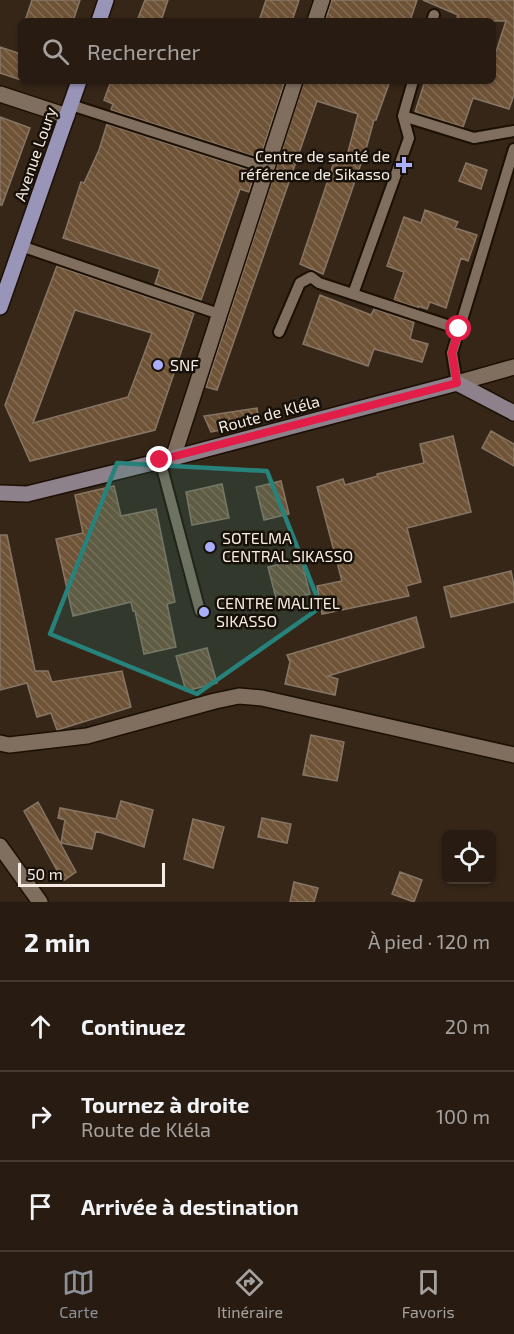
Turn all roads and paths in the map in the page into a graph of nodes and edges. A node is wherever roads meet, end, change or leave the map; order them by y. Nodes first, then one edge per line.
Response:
1 (106, 0) edge
2 (322, 0) edge
3 (101, 18) edge
4 (316, 18) edge
5 (78, 84) edge
6 (294, 84) edge
7 (412, 84) edge
8 (0, 94) edge
9 (69, 111) junction
10 (403, 116) junction
11 (514, 131) edge
12 (514, 149) edge
13 (267, 168) junction
14 (21, 246) junction
15 (353, 294) junction
16 (0, 307) edge
17 (219, 314) junction
18 (459, 329) junction
19 (279, 332) dead end
20 (514, 368) edge
21 (457, 383) junction
22 (514, 413) edge
23 (166, 459) junction
24 (0, 481) edge
25 (0, 493) edge
26 (27, 494) junction
27 (200, 611) dead end
28 (0, 743) edge
29 (514, 755) edge
30 (0, 846) edge
31 (39, 902) edge

1 - 3 main road
2 - 4 street
5 - 9 main road, Avenue Loury
6 - 13 street
7 - 10 lane
8 - 9 street
9 - 13 lane
9 - 14 main road, Avenue Loury
10 - 11 lane
10 - 15 lane
12 - 18 lane
13 - 17 street
14 - 16 main road, Avenue Loury
14 - 17 lane
15 - 18 lane
15 - 19 lane
17 - 23 street
18 - 21 lane
20 - 21 street
21 - 22 main road
21 - 23 main road, Route de Kléla
23 - 26 main road, Route de Kléla
23 - 27 lane
24 - 26 main road
25 - 26 main road, Route de Kléla
28 - 29 street
30 - 31 street

